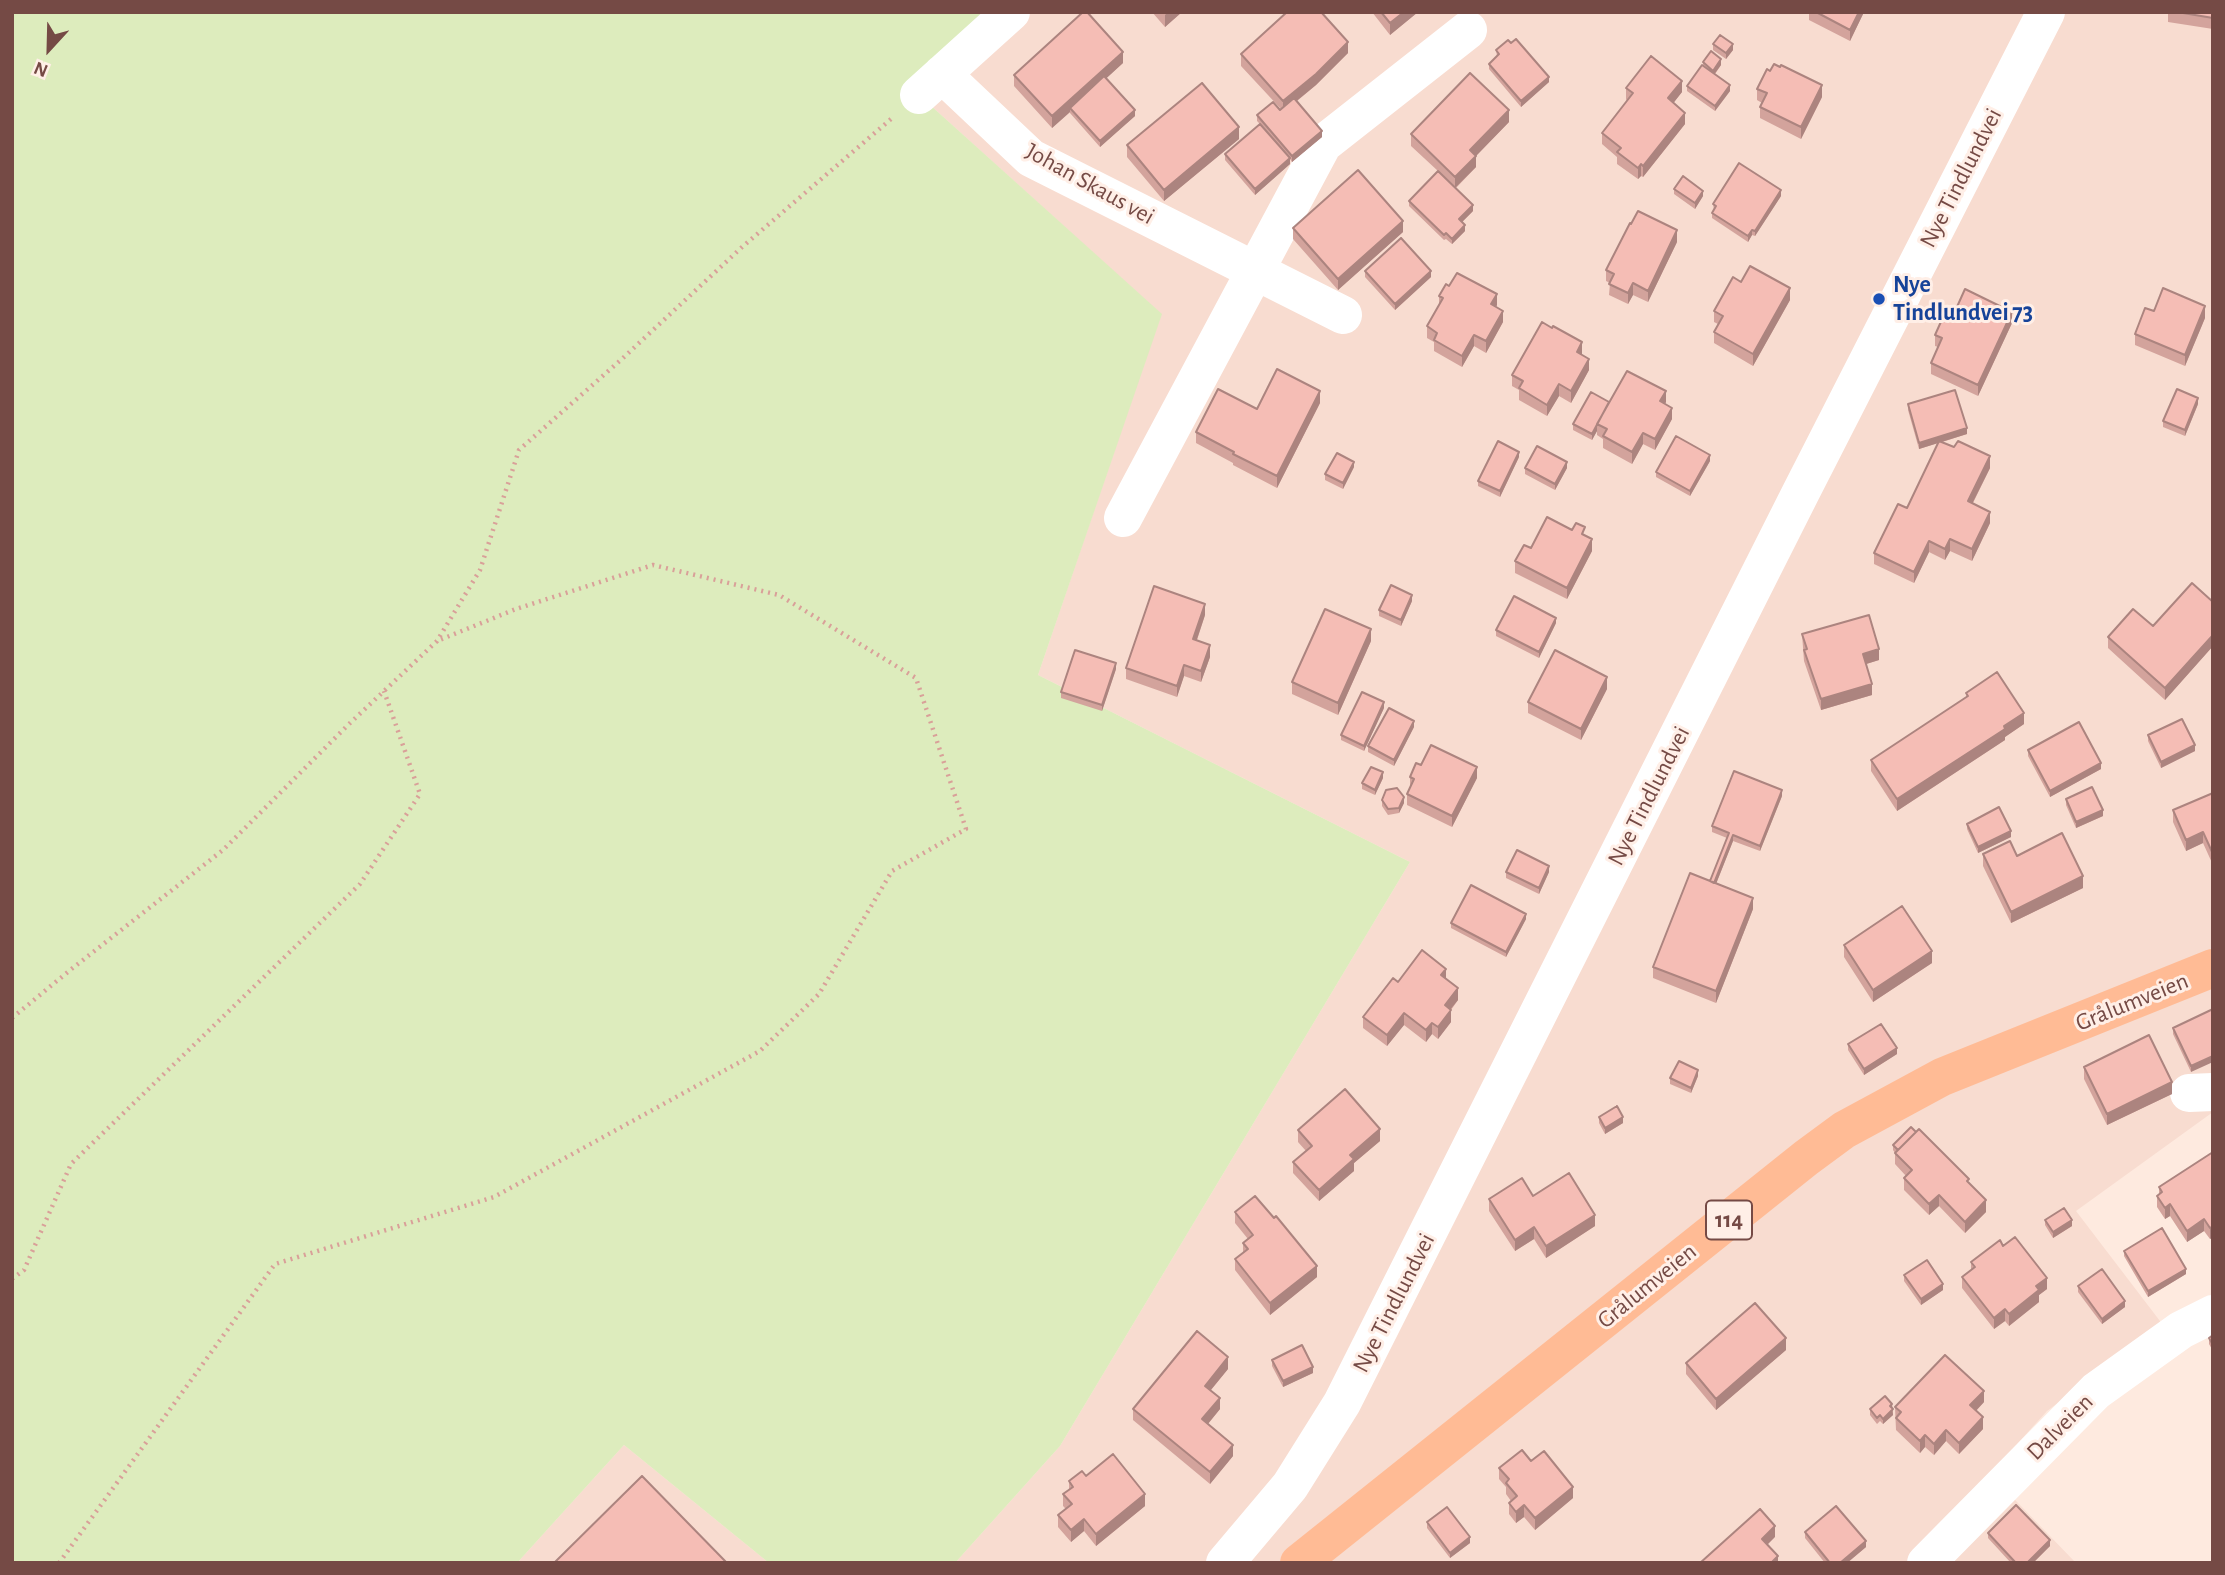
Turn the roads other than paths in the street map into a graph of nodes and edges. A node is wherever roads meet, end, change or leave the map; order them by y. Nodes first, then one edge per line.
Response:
1 (1012, 12) edge
2 (2046, 12) edge
3 (1468, 30) dead end
4 (1255, 270) junction
5 (1343, 315) dead end
6 (1123, 518) dead end
7 (2213, 968) edge
8 (2213, 1314) edge
9 (1224, 1563) edge
10 (1299, 1563) edge
11 (1926, 1563) edge

1 - 4 street, Johan Skaus vei
2 - 9 street, Nye Tindlundvei
3 - 4 street
4 - 5 street, Johan Skaus vei
4 - 6 street
7 - 10 main road, Grålumveien / 114
8 - 11 street, Dalveien

